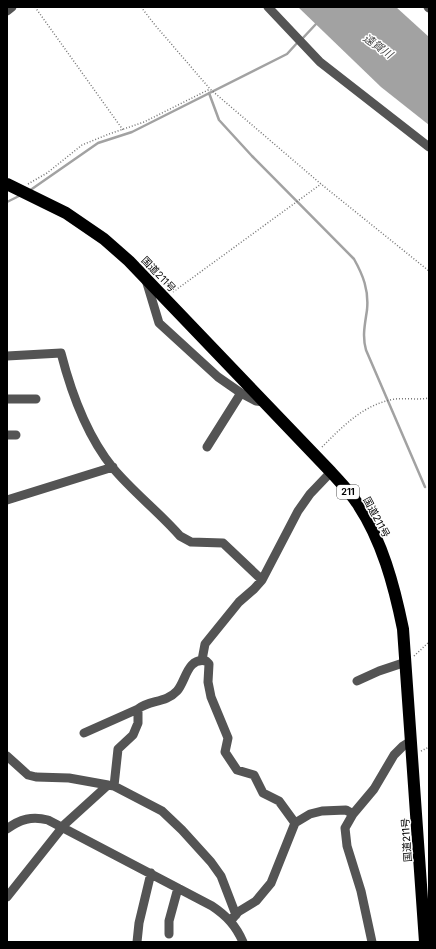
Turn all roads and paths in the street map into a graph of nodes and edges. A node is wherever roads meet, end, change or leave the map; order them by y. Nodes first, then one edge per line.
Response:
1 (12, 7) edge
2 (35, 7) edge
3 (141, 7) edge
4 (268, 7) edge
5 (7, 11) edge
6 (210, 89) junction
7 (123, 130) junction
8 (429, 147) edge
9 (321, 184) junction
10 (10, 186) edge
11 (429, 271) edge
12 (146, 278) junction
13 (165, 298) junction
14 (7, 356) edge
15 (241, 393) junction
16 (429, 398) edge
17 (36, 399) dead end
18 (7, 400) edge
19 (265, 402) junction
20 (207, 447) dead end
21 (315, 454) junction
22 (113, 468) junction
23 (331, 472) junction
24 (7, 500) edge
25 (262, 580) junction
26 (429, 642) edge
27 (202, 660) junction
28 (406, 662) junction
29 (357, 681) dead end
30 (138, 709) junction
31 (84, 733) dead end
32 (411, 741) junction
33 (7, 756) edge
34 (111, 785) junction
35 (353, 814) junction
36 (295, 823) junction
37 (7, 829) edge
38 (151, 873) junction
39 (178, 888) junction
40 (7, 897) edge
41 (233, 918) junction
42 (169, 934) dead end
43 (137, 942) edge
44 (243, 942) edge
45 (372, 942) edge
46 (425, 942) edge

1 - 5 street
2 - 7 path
3 - 6 path
4 - 8 street
6 - 7 path
6 - 9 path
7 - 10 path
9 - 11 path
9 - 13 path
10 - 12 highway, 国道211号 / 211
12 - 13 highway, 国道211号 / 211
12 - 15 street
13 - 19 highway, 国道211号 / 211
14 - 22 street
15 - 19 street
15 - 20 street
16 - 21 path
17 - 18 street
19 - 21 highway, 国道211号 / 211
21 - 23 highway, 国道211号 / 211
22 - 24 street
22 - 25 street
23 - 25 street
23 - 28 highway, 国道211号 / 211
25 - 27 street
26 - 28 path
27 - 30 street
27 - 36 street
28 - 29 street
28 - 32 highway, 国道211号 / 211
30 - 31 street
30 - 34 street
32 - 35 street
32 - 46 highway, 国道211号 / 211
33 - 34 street
34 - 40 street
34 - 41 street
35 - 36 street
35 - 45 street
36 - 41 street
37 - 38 street
38 - 39 street
38 - 43 street
39 - 41 street
39 - 42 street
41 - 44 street

